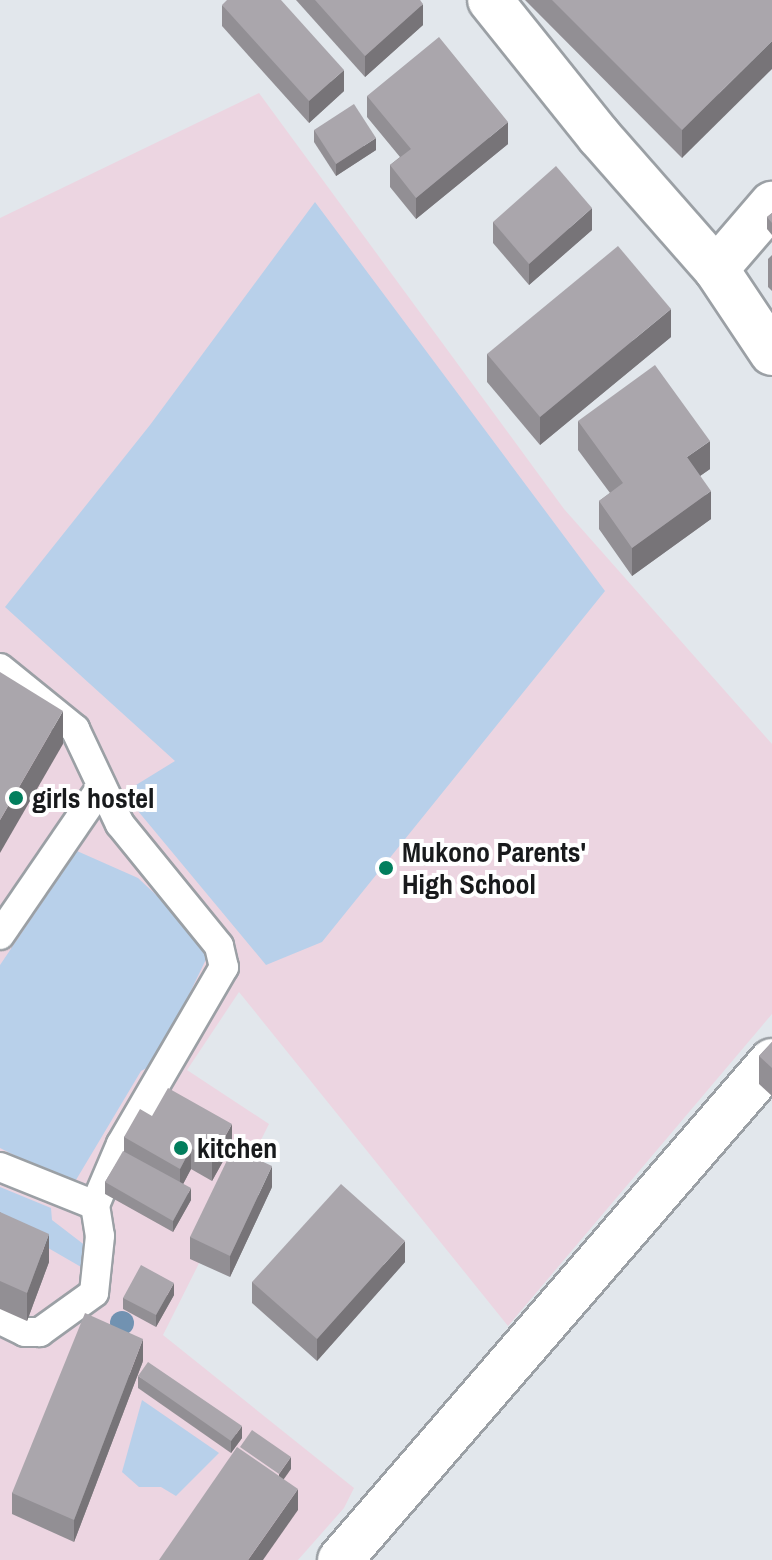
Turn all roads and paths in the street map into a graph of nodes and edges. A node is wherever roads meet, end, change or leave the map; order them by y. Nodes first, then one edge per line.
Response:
1 (490, 0) edge
2 (772, 204) edge
3 (716, 269) junction
4 (772, 353) edge
5 (0, 668) edge
6 (100, 789) junction
7 (0, 935) edge
8 (772, 1061) edge
9 (0, 1167) edge
10 (95, 1205) junction
11 (0, 1320) edge
12 (340, 1560) edge

1 - 3 street
2 - 3 street
3 - 4 street
5 - 6 lane
6 - 7 lane
6 - 10 lane
8 - 12 street
9 - 10 lane
10 - 11 lane

